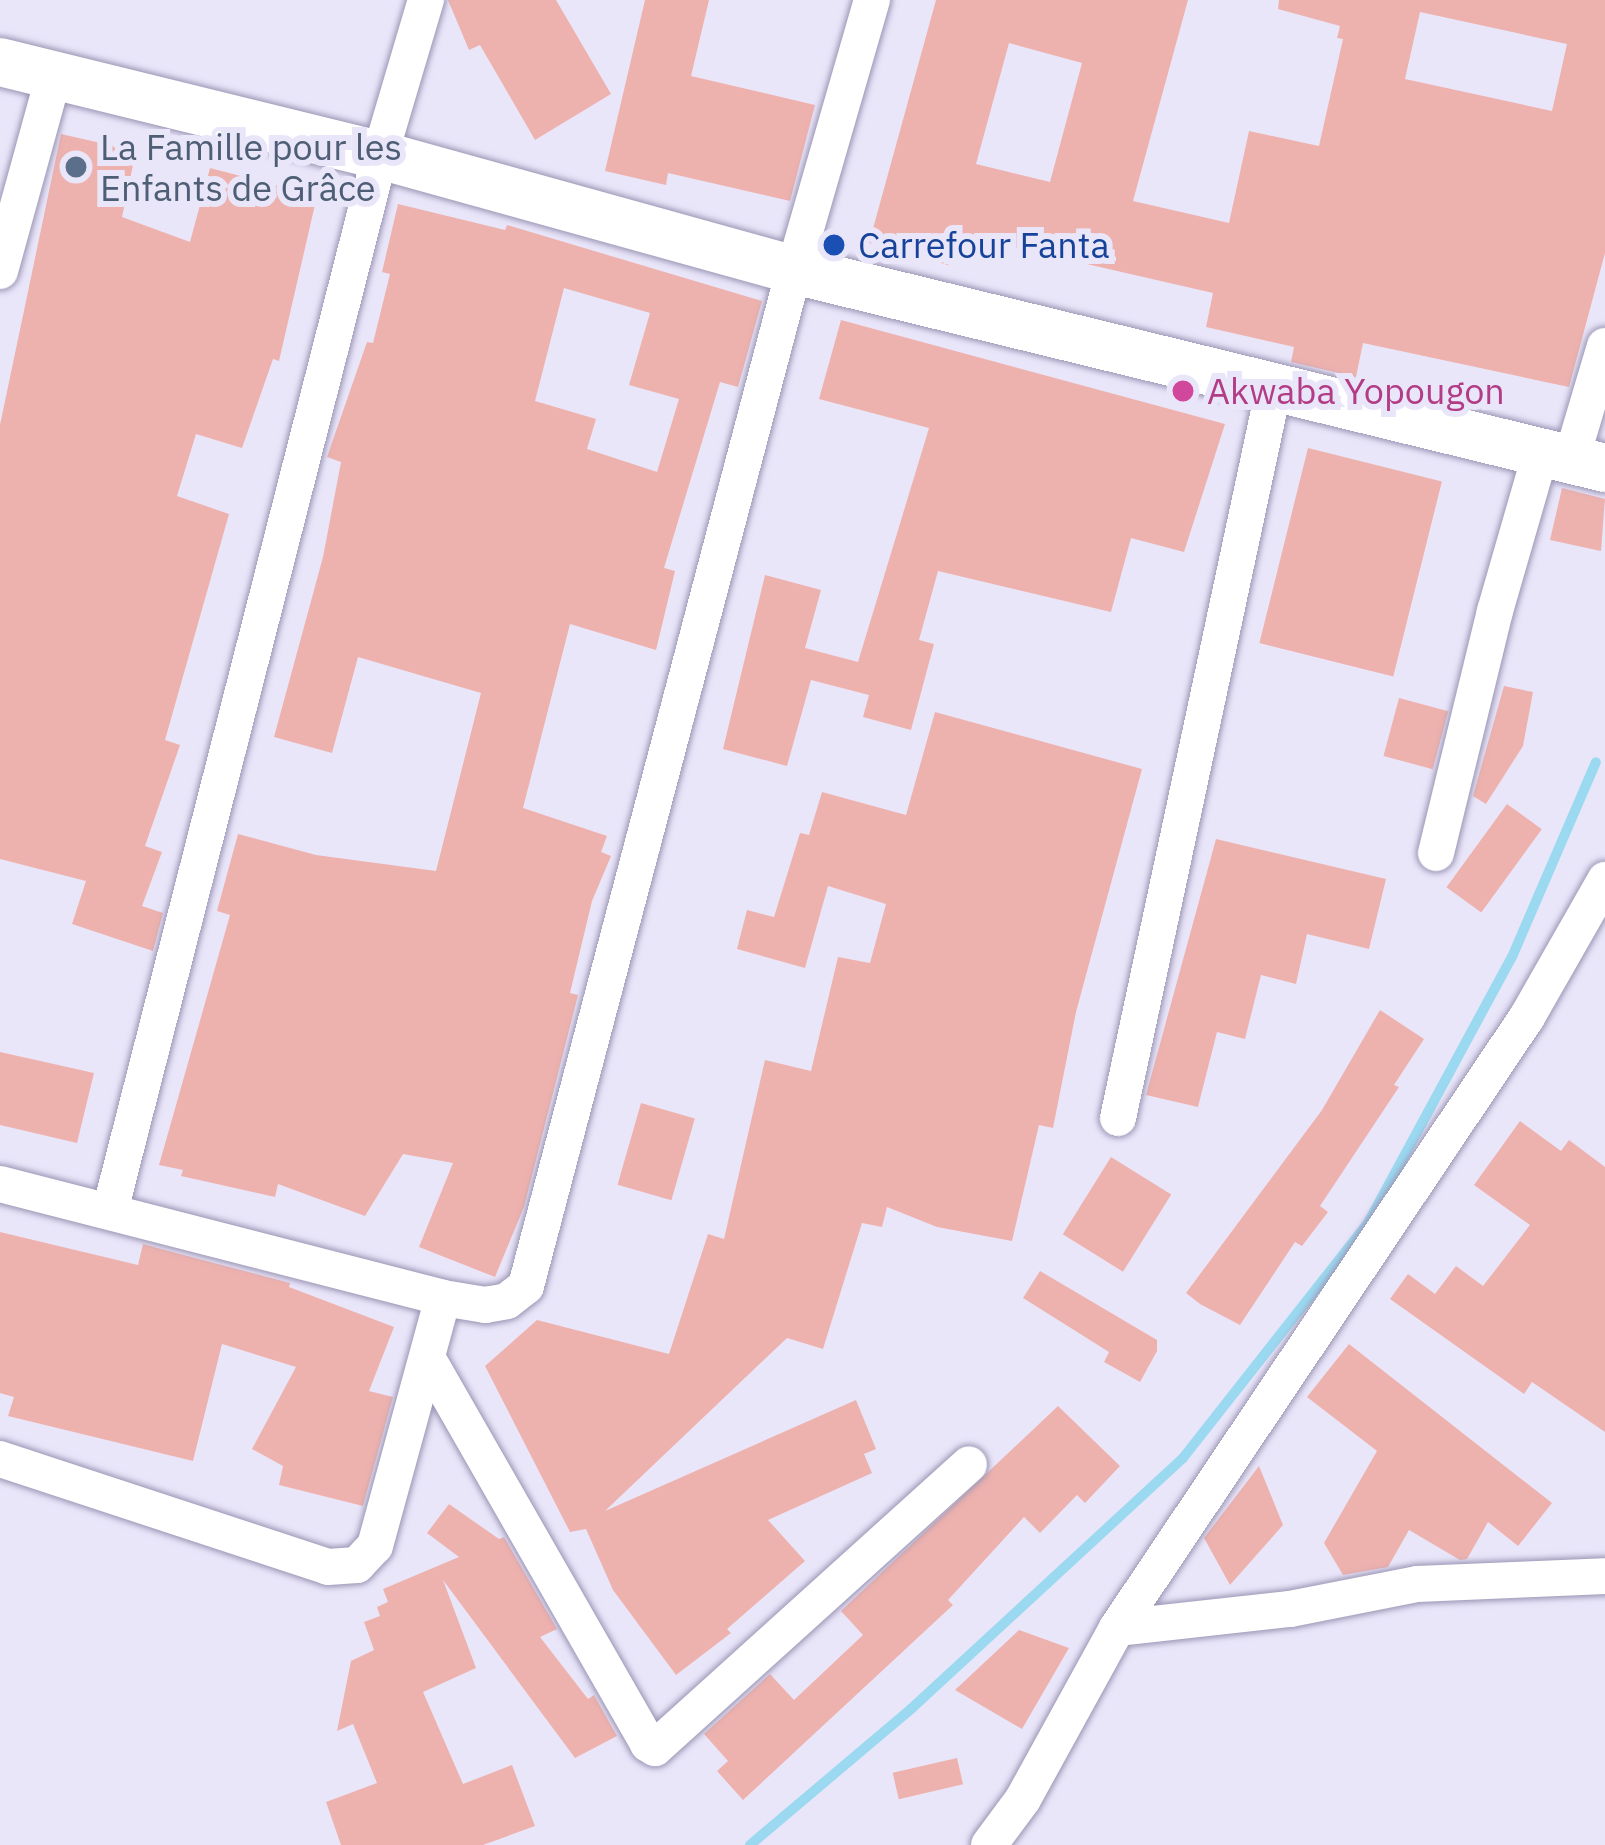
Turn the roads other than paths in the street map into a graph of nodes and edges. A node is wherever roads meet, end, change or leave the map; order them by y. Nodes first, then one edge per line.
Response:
1 (426, 0) edge
2 (872, 0) edge
3 (0, 62) edge
4 (54, 75) junction
5 (380, 155) junction
6 (794, 270) junction
7 (0, 271) edge
8 (1605, 346) edge
9 (1274, 387) junction
10 (1572, 460) edge
11 (1436, 853) dead end
12 (1605, 880) edge
13 (1118, 1118) dead end
14 (0, 1184) edge
15 (110, 1210) junction
16 (443, 1298) junction
17 (429, 1361) junction
18 (0, 1459) edge
19 (969, 1464) dead end
20 (1605, 1576) edge
21 (1117, 1628) junction
22 (989, 1845) edge

1 - 5 street
2 - 6 street
3 - 4 street
4 - 5 street
4 - 7 street
5 - 6 street
5 - 15 street
6 - 9 street
6 - 16 street
8 - 10 street
9 - 10 street
9 - 13 street
10 - 11 street
12 - 21 street
14 - 15 street
15 - 16 street
16 - 17 street
17 - 18 street
17 - 19 street
20 - 21 street
21 - 22 street

